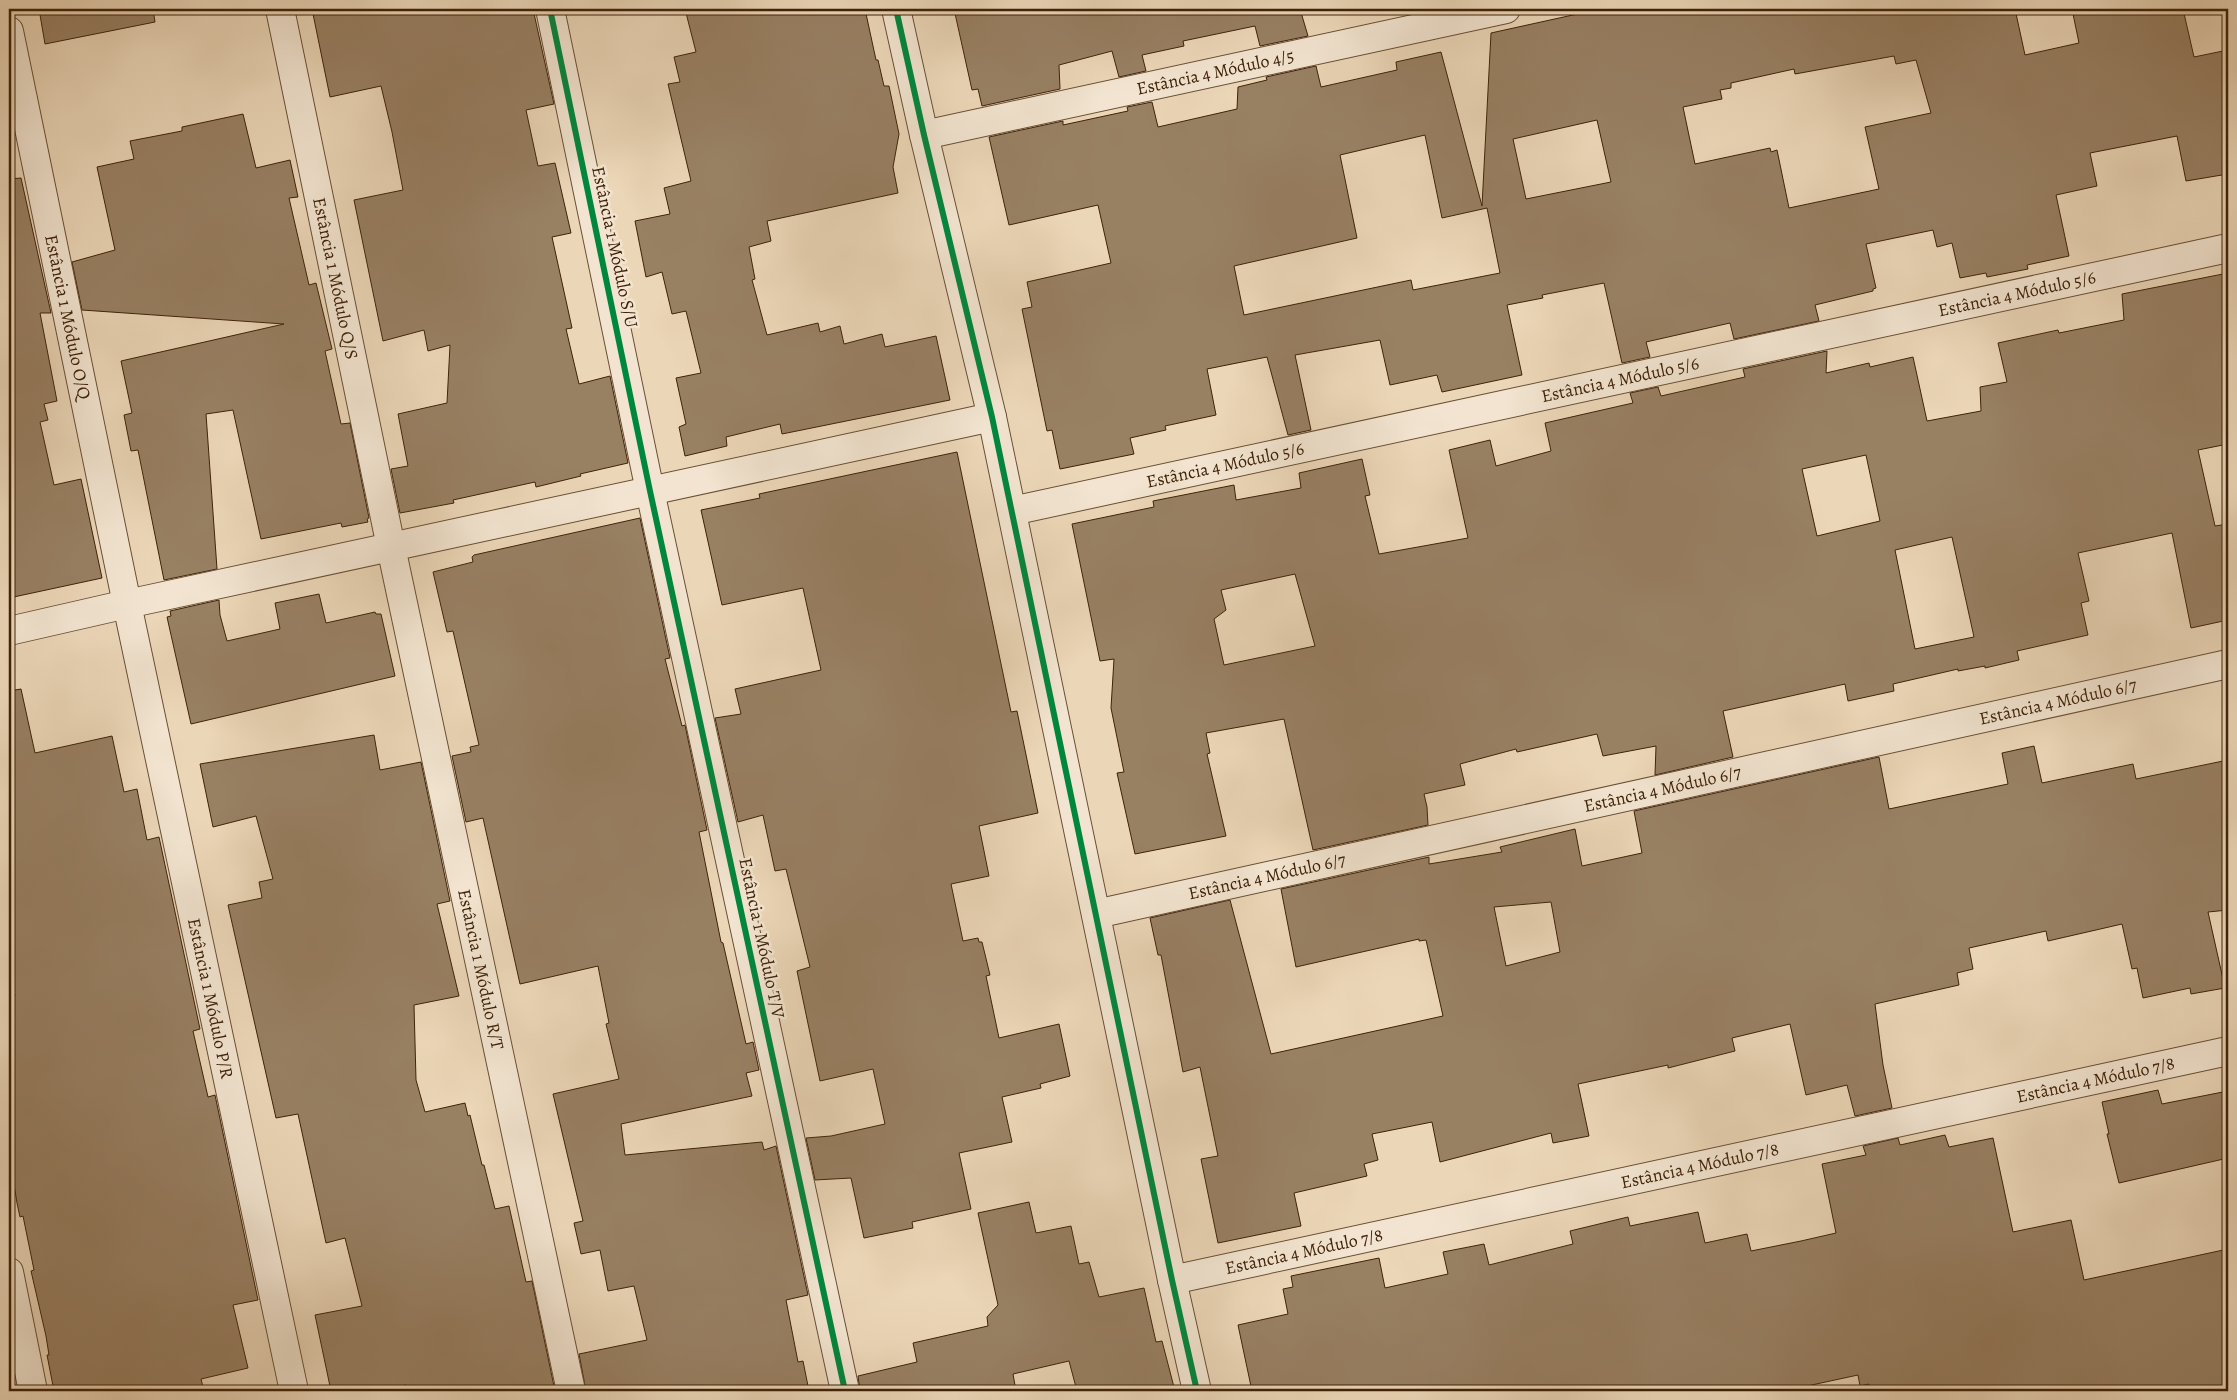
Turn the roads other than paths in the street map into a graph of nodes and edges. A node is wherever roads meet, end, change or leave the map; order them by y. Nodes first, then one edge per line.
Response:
1 (280, 9) edge
2 (550, 9) edge
3 (896, 9) edge
4 (1506, 9) edge
5 (9, 31) edge
6 (924, 136) junction
7 (2228, 248) edge
8 (992, 416) junction
9 (650, 491) junction
10 (1012, 511) junction
11 (391, 547) junction
12 (126, 604) junction
13 (9, 632) edge
14 (2228, 664) edge
15 (1096, 914) junction
16 (2228, 1050) edge
17 (9, 1272) edge
18 (1172, 1280) junction
19 (33, 1391) edge
20 (294, 1391) edge
21 (571, 1391) edge
22 (845, 1391) edge
23 (1197, 1391) edge

1 - 11 street, Estância 1 Módulo Q/S
2 - 9 street, Estância 1 Módulo S/U
3 - 6 street
4 - 6 street, Estância 4 Módulo 4/5
5 - 12 street, Estância 1 Módulo O/Q
6 - 8 street
7 - 10 street, Estância 4 Módulo 5/6
8 - 9 street
8 - 10 street
9 - 11 street
9 - 22 street, Estância 1 Módulo T/V
10 - 15 street
11 - 12 street
11 - 21 street, Estância 1 Módulo R/T
12 - 13 street
12 - 20 street, Estância 1 Módulo P/R
14 - 15 street, Estância 4 Módulo 6/7
15 - 18 street
16 - 18 street, Estância 4 Módulo 7/8
17 - 19 street
18 - 23 street

